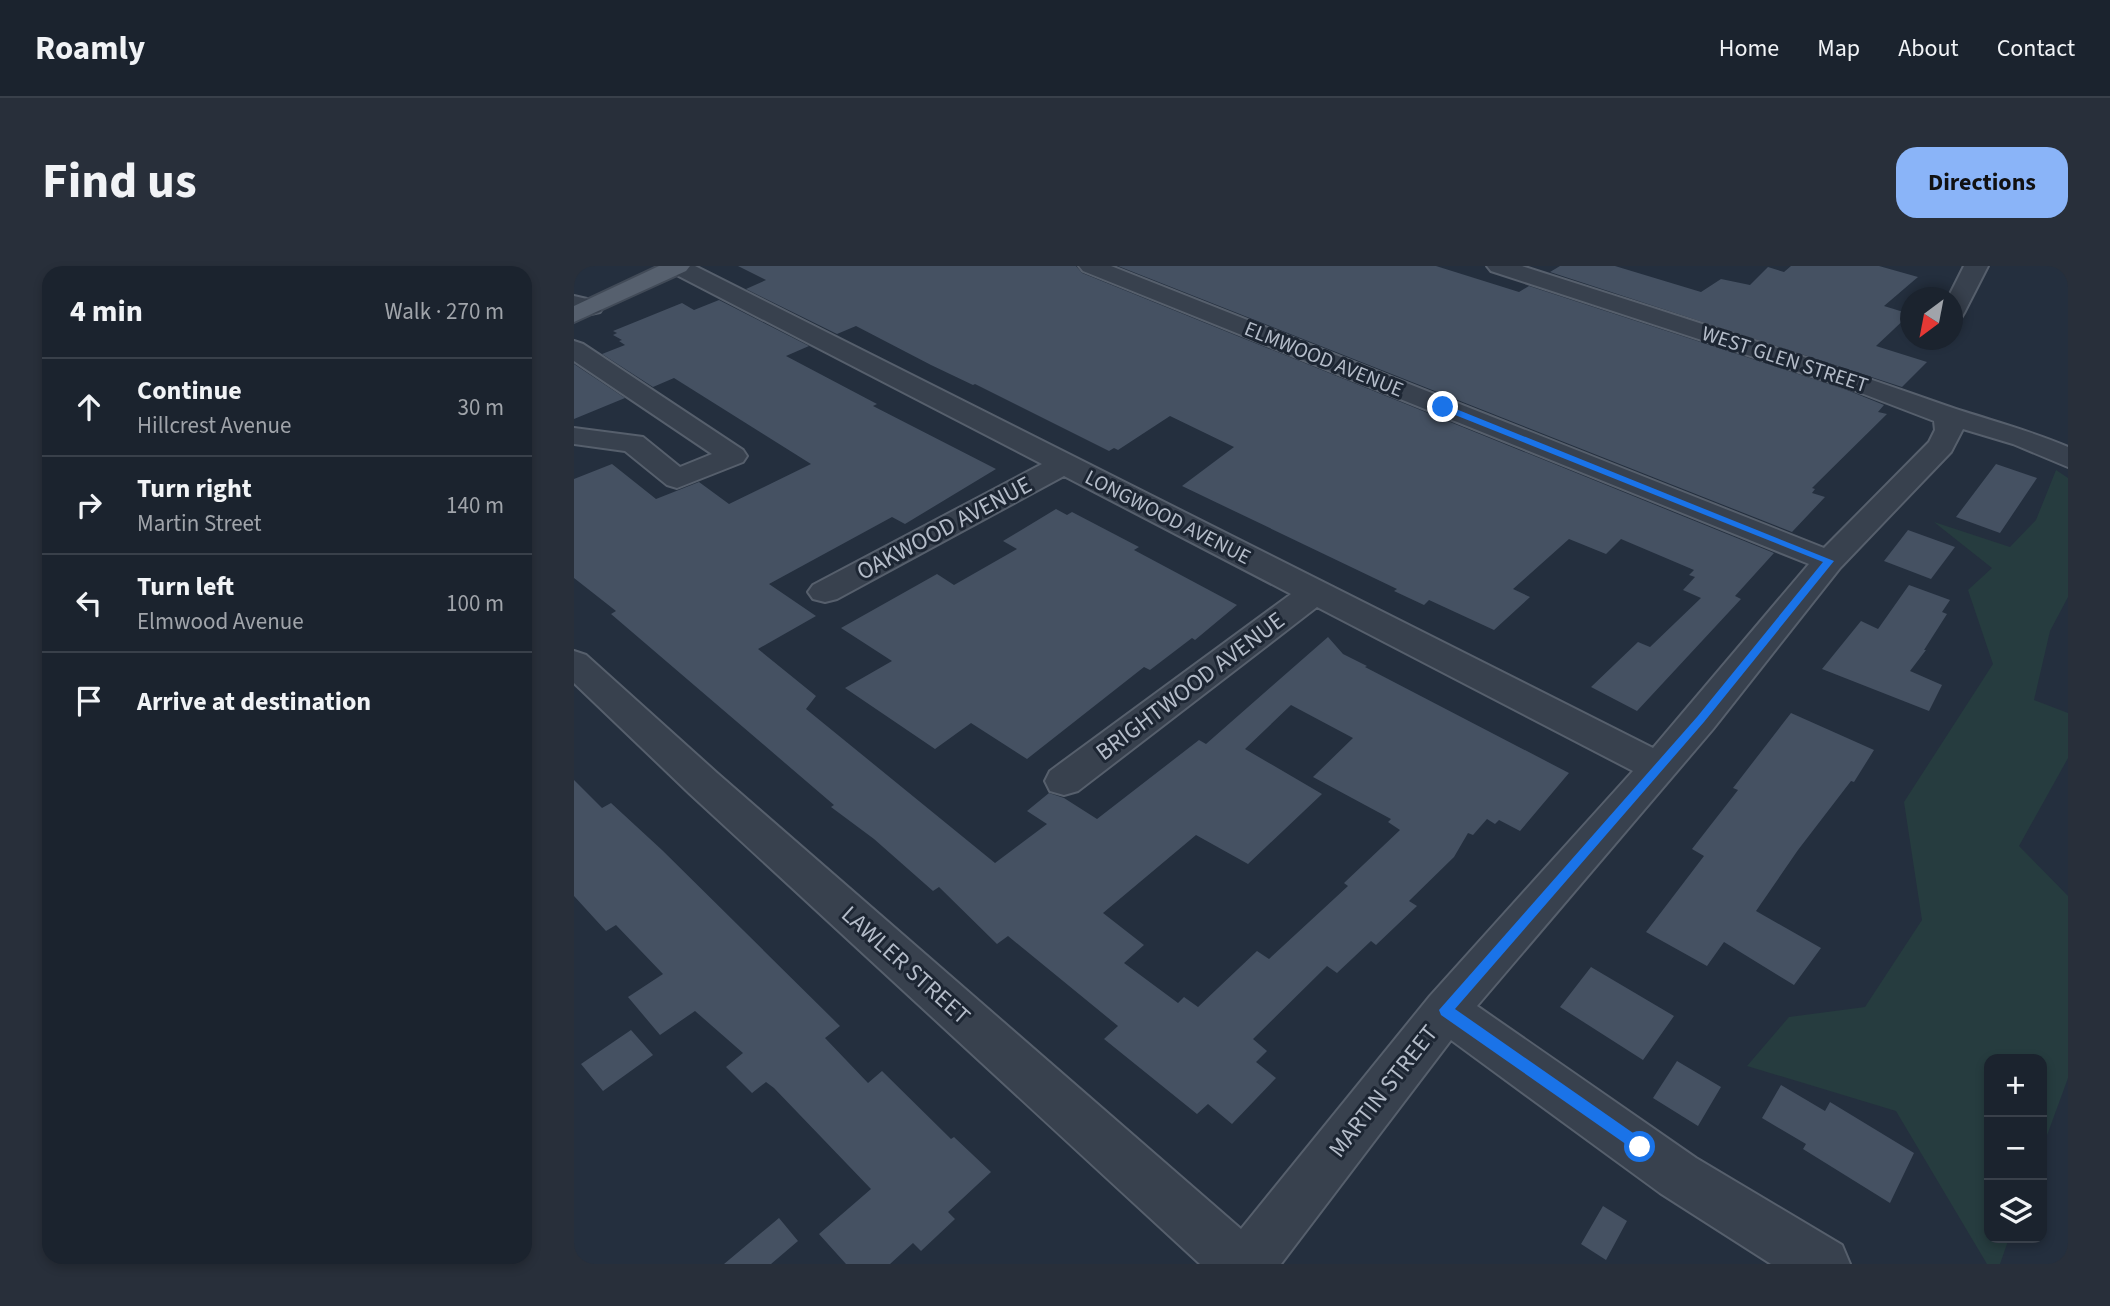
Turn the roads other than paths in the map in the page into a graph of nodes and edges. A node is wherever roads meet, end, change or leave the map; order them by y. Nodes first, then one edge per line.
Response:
1 (678, 266) edge
2 (1091, 266) edge
3 (1499, 266) edge
4 (1967, 268) edge
5 (1961, 287) edge
6 (580, 308) edge
7 (574, 349) edge
8 (1941, 413) junction
9 (574, 436) edge
10 (2068, 458) edge
11 (1064, 464) junction
12 (1829, 561) junction
13 (825, 592) dead end
14 (1315, 592) junction
15 (574, 663) edge
16 (1658, 767) junction
17 (1064, 780) dead end
18 (1446, 1010) junction
19 (1240, 1264) edge
20 (1248, 1264) edge
21 (1824, 1264) edge

1 - 6 main road
1 - 11 street, LONGWOOD AVENUE
2 - 12 street, ELMWOOD AVENUE
3 - 8 street, WEST GLEN STREET
4 - 5 street
7 - 9 street
8 - 10 street, WEST GLEN STREET
8 - 12 street, MARTIN STREET
11 - 13 street, OAKWOOD AVENUE
11 - 14 street, LONGWOOD AVENUE
12 - 16 street, MARTIN STREET
14 - 16 street, LONGWOOD AVENUE
14 - 17 street, BRIGHTWOOD AVENUE
15 - 19 street, LAWLER STREET
16 - 18 street, MARTIN STREET
18 - 20 street, MARTIN STREET
18 - 21 street

